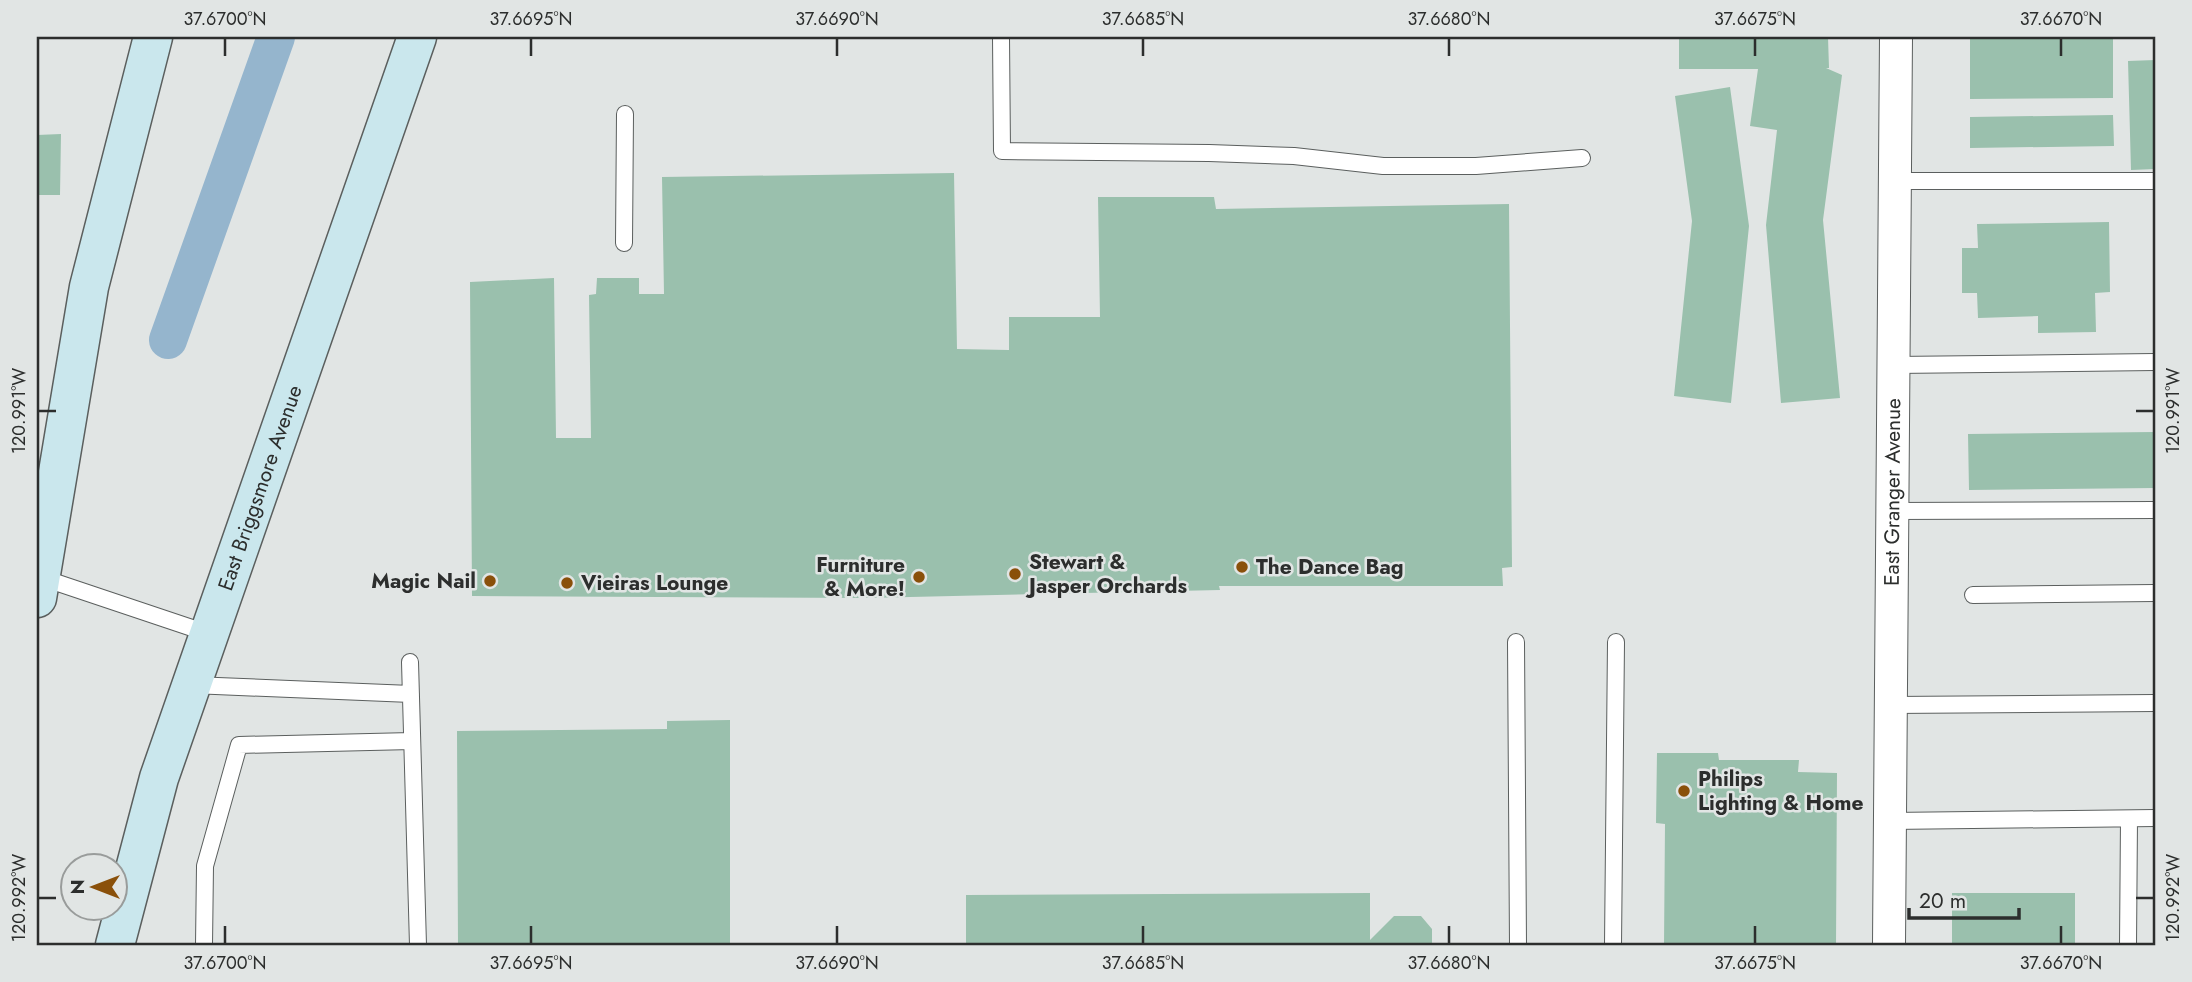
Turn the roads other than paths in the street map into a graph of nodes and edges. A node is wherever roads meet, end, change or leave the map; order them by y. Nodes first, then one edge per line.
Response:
1 (153, 37) edge
2 (418, 37) edge
3 (1001, 37) edge
4 (1896, 37) edge
5 (625, 114) dead end
6 (1582, 158) dead end
7 (1896, 181) junction
8 (2155, 181) edge
9 (624, 243) dead end
10 (2155, 362) edge
11 (1894, 365) junction
12 (2155, 510) edge
13 (1892, 511) junction
14 (38, 588) edge
15 (2155, 593) edge
16 (1973, 595) dead end
17 (211, 634) junction
18 (1516, 642) dead end
19 (1616, 642) dead end
20 (410, 662) dead end
21 (192, 685) junction
22 (411, 695) junction
23 (2155, 703) edge
24 (1891, 705) junction
25 (412, 741) junction
26 (2155, 818) edge
27 (2129, 819) junction
28 (1890, 821) junction
29 (115, 945) edge
30 (204, 945) edge
31 (418, 945) edge
32 (1518, 945) edge
33 (1613, 945) edge
34 (1889, 945) edge
35 (2128, 945) edge

1 - 14 main road
2 - 17 main road, East Briggsmore Avenue
3 - 6 lane
4 - 7 street, East Granger Avenue
5 - 9 lane
7 - 8 lane
7 - 11 street, East Granger Avenue
10 - 11 lane
11 - 13 street, East Granger Avenue
12 - 13 lane
13 - 24 street, East Granger Avenue
14 - 17 lane
15 - 16 lane
17 - 21 main road, East Briggsmore Avenue
18 - 32 lane
19 - 33 lane
20 - 22 lane
21 - 22 lane
21 - 29 main road, East Briggsmore Avenue
22 - 25 lane
23 - 24 lane
24 - 28 street, East Granger Avenue
25 - 30 lane
25 - 31 lane
26 - 27 lane
27 - 28 lane
27 - 35 lane
28 - 34 street, East Granger Avenue

